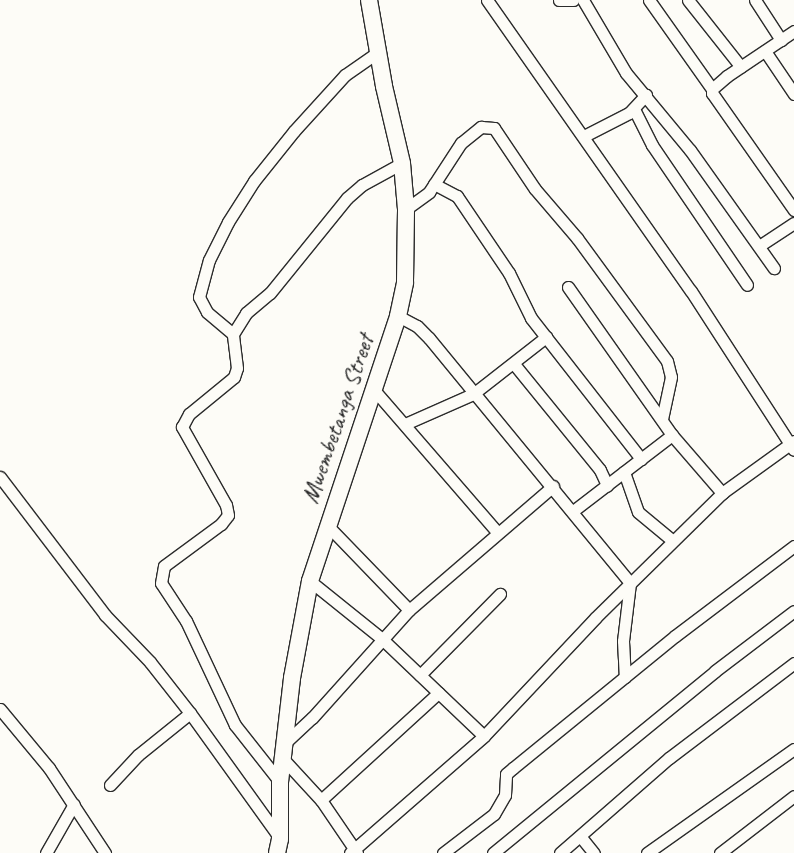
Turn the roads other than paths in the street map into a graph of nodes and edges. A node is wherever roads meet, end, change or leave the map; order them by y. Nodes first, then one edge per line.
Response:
1 (369, 0) edge
2 (487, 0) edge
3 (560, 0) edge
4 (573, 0) edge
5 (583, 0) edge
6 (688, 0) edge
7 (755, 0) edge
8 (655, 2) edge
9 (794, 31) edge
10 (781, 40) junction
11 (765, 51) junction
12 (377, 53) junction
13 (740, 67) junction
14 (712, 89) junction
15 (794, 94) edge
16 (646, 95) junction
17 (634, 109) junction
18 (584, 136) junction
19 (402, 162) junction
20 (434, 184) junction
21 (406, 209) junction
22 (794, 210) edge
23 (794, 223) edge
24 (759, 246) junction
25 (774, 268) dead end
26 (748, 285) dead end
27 (568, 287) dead end
28 (398, 316) junction
29 (233, 334) junction
30 (546, 337) junction
31 (514, 364) junction
32 (375, 391) junction
33 (473, 394) junction
34 (662, 419) junction
35 (405, 424) junction
36 (672, 435) junction
37 (792, 445) edge
38 (641, 458) junction
39 (624, 472) junction
40 (0, 477) edge
41 (553, 486) junction
42 (607, 486) junction
43 (722, 493) junction
44 (573, 511) junction
45 (327, 525) junction
46 (498, 532) junction
47 (673, 541) junction
48 (794, 546) edge
49 (310, 581) junction
50 (630, 583) junction
51 (500, 594) dead end
52 (409, 610) junction
53 (794, 611) edge
54 (381, 638) junction
55 (794, 663) edge
56 (420, 675) junction
57 (625, 677) junction
58 (438, 693) junction
59 (0, 709) edge
60 (190, 713) junction
61 (484, 736) junction
62 (287, 741) junction
63 (794, 748) edge
64 (285, 760) junction
65 (280, 782) junction
66 (110, 785) dead end
67 (794, 796) edge
68 (321, 800) junction
69 (74, 804) junction
70 (580, 836) junction
71 (279, 846) edge
72 (354, 852) edge
73 (46, 853) edge
74 (105, 853) edge
75 (443, 853) edge
76 (493, 853) edge
77 (560, 853) edge
78 (594, 853) edge
79 (647, 853) edge
80 (720, 853) edge

1 - 12 street, Mwembetanga Street
2 - 18 street
3 - 4 street
5 - 16 street
6 - 13 street
7 - 10 street
8 - 14 street
9 - 10 street
10 - 11 street
11 - 13 street
11 - 15 street
12 - 19 street, Mwembetanga Street
12 - 29 street
13 - 14 street
14 - 22 street
16 - 17 street
16 - 24 street
17 - 18 street
17 - 26 street
18 - 37 street
19 - 21 street, Mwembetanga Street
19 - 29 street
20 - 21 street
20 - 30 street
20 - 34 street
21 - 28 street, Mwembetanga Street
23 - 24 street
24 - 25 street
27 - 34 street
28 - 32 street, Mwembetanga Street
28 - 33 street
29 - 65 street
30 - 31 street
30 - 38 street
31 - 33 street
31 - 42 street
32 - 35 street
32 - 45 street, Mwembetanga Street
33 - 35 street
33 - 41 street
34 - 36 street
35 - 46 street
36 - 38 street
36 - 43 street
37 - 43 street
38 - 39 street
39 - 42 street
39 - 47 street
40 - 60 street
41 - 44 street
41 - 46 street
42 - 44 street
43 - 47 street
44 - 50 street
45 - 49 street, Mwembetanga Street
45 - 52 street
46 - 52 street
47 - 50 street
48 - 57 street
49 - 54 street
49 - 62 street, Mwembetanga Street
50 - 57 street
50 - 61 street
51 - 56 street
52 - 54 street
53 - 76 street
54 - 56 street
54 - 62 street
55 - 70 street
56 - 58 street
57 - 75 street
58 - 61 street
58 - 68 street
59 - 69 street
60 - 66 street
60 - 71 street
61 - 72 street
62 - 64 street, Mwembetanga Street
63 - 79 street
64 - 65 street, Mwembetanga Street
64 - 68 street
65 - 71 street, Mwembetanga Street
67 - 80 street
68 - 72 street
69 - 73 street
69 - 74 street
70 - 77 street
70 - 78 street

